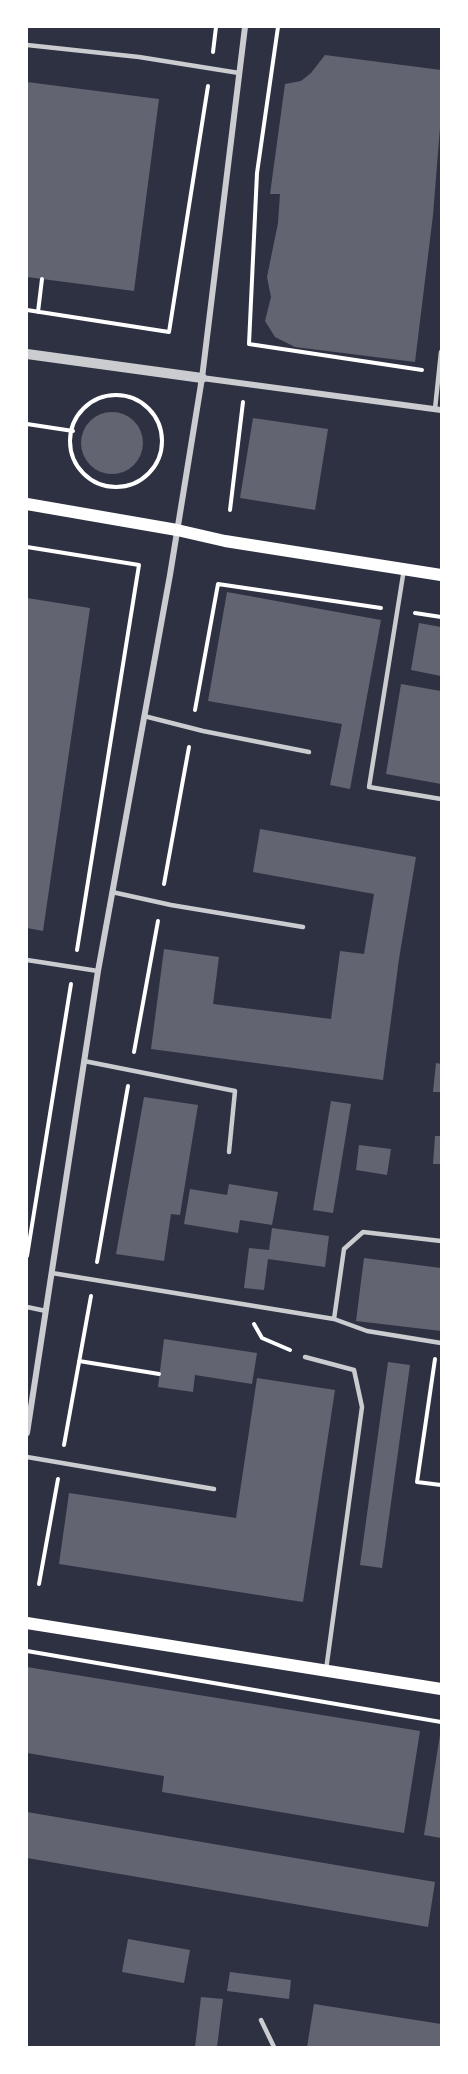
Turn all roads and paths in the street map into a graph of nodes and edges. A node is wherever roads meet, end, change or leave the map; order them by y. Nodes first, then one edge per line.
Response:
1 (216, 27) edge
2 (245, 27) edge
3 (278, 27) edge
4 (27, 45) edge
5 (211, 69) junction
6 (240, 73) junction
7 (42, 279) dead end
8 (27, 310) edge
9 (38, 312) junction
10 (441, 352) edge
11 (27, 354) edge
12 (439, 372) junction
13 (202, 378) junction
14 (243, 401) dead end
15 (438, 410) edge
16 (27, 424) edge
17 (73, 430) junction
18 (27, 504) edge
19 (230, 510) dead end
20 (177, 530) junction
21 (27, 547) edge
22 (404, 569) junction
23 (441, 575) edge
24 (218, 584) dead end
25 (398, 611) junction
26 (441, 617) edge
27 (144, 716) junction
28 (309, 752) dead end
29 (441, 799) edge
30 (112, 892) junction
31 (303, 927) dead end
32 (27, 960) edge
33 (74, 967) junction
34 (98, 972) junction
35 (84, 1061) junction
36 (229, 1152) dead end
37 (441, 1241) edge
38 (27, 1256) edge
39 (52, 1273) junction
40 (244, 1305) junction
41 (27, 1308) edge
42 (46, 1311) junction
43 (334, 1319) junction
44 (439, 1342) edge
45 (304, 1357) joint
46 (79, 1360) dead end
47 (159, 1374) dead end
48 (27, 1433) edge
49 (27, 1457) edge
50 (441, 1485) edge
51 (214, 1489) dead end
52 (27, 1623) edge
53 (27, 1651) edge
54 (326, 1670) junction
55 (441, 1689) edge
56 (441, 1722) edge
57 (261, 2020) dead end
58 (274, 2047) edge

1 - 5 path
2 - 6 street
3 - 12 path
4 - 5 lane
5 - 6 lane
5 - 9 path
6 - 13 street
7 - 9 path
8 - 9 path
10 - 12 lane
11 - 13 street
12 - 15 lane
13 - 15 street
13 - 20 street
14 - 19 path
16 - 17 path
17 - 17 path
18 - 20 main road
20 - 22 main road
20 - 27 street
21 - 33 path
22 - 23 main road
22 - 25 lane
24 - 25 path
25 - 26 path
25 - 29 lane
27 - 28 lane
27 - 30 street
30 - 31 lane
30 - 34 street
32 - 33 lane
33 - 34 lane
33 - 38 path
34 - 35 street
35 - 36 lane
35 - 39 street
37 - 43 lane
39 - 40 lane
39 - 42 street
40 - 43 lane
40 - 45 path
41 - 42 lane
42 - 48 street
43 - 44 lane
44 - 50 path
45 - 54 lane
46 - 47 path
49 - 51 lane
52 - 54 main road
53 - 56 path
54 - 55 main road
57 - 58 lane

